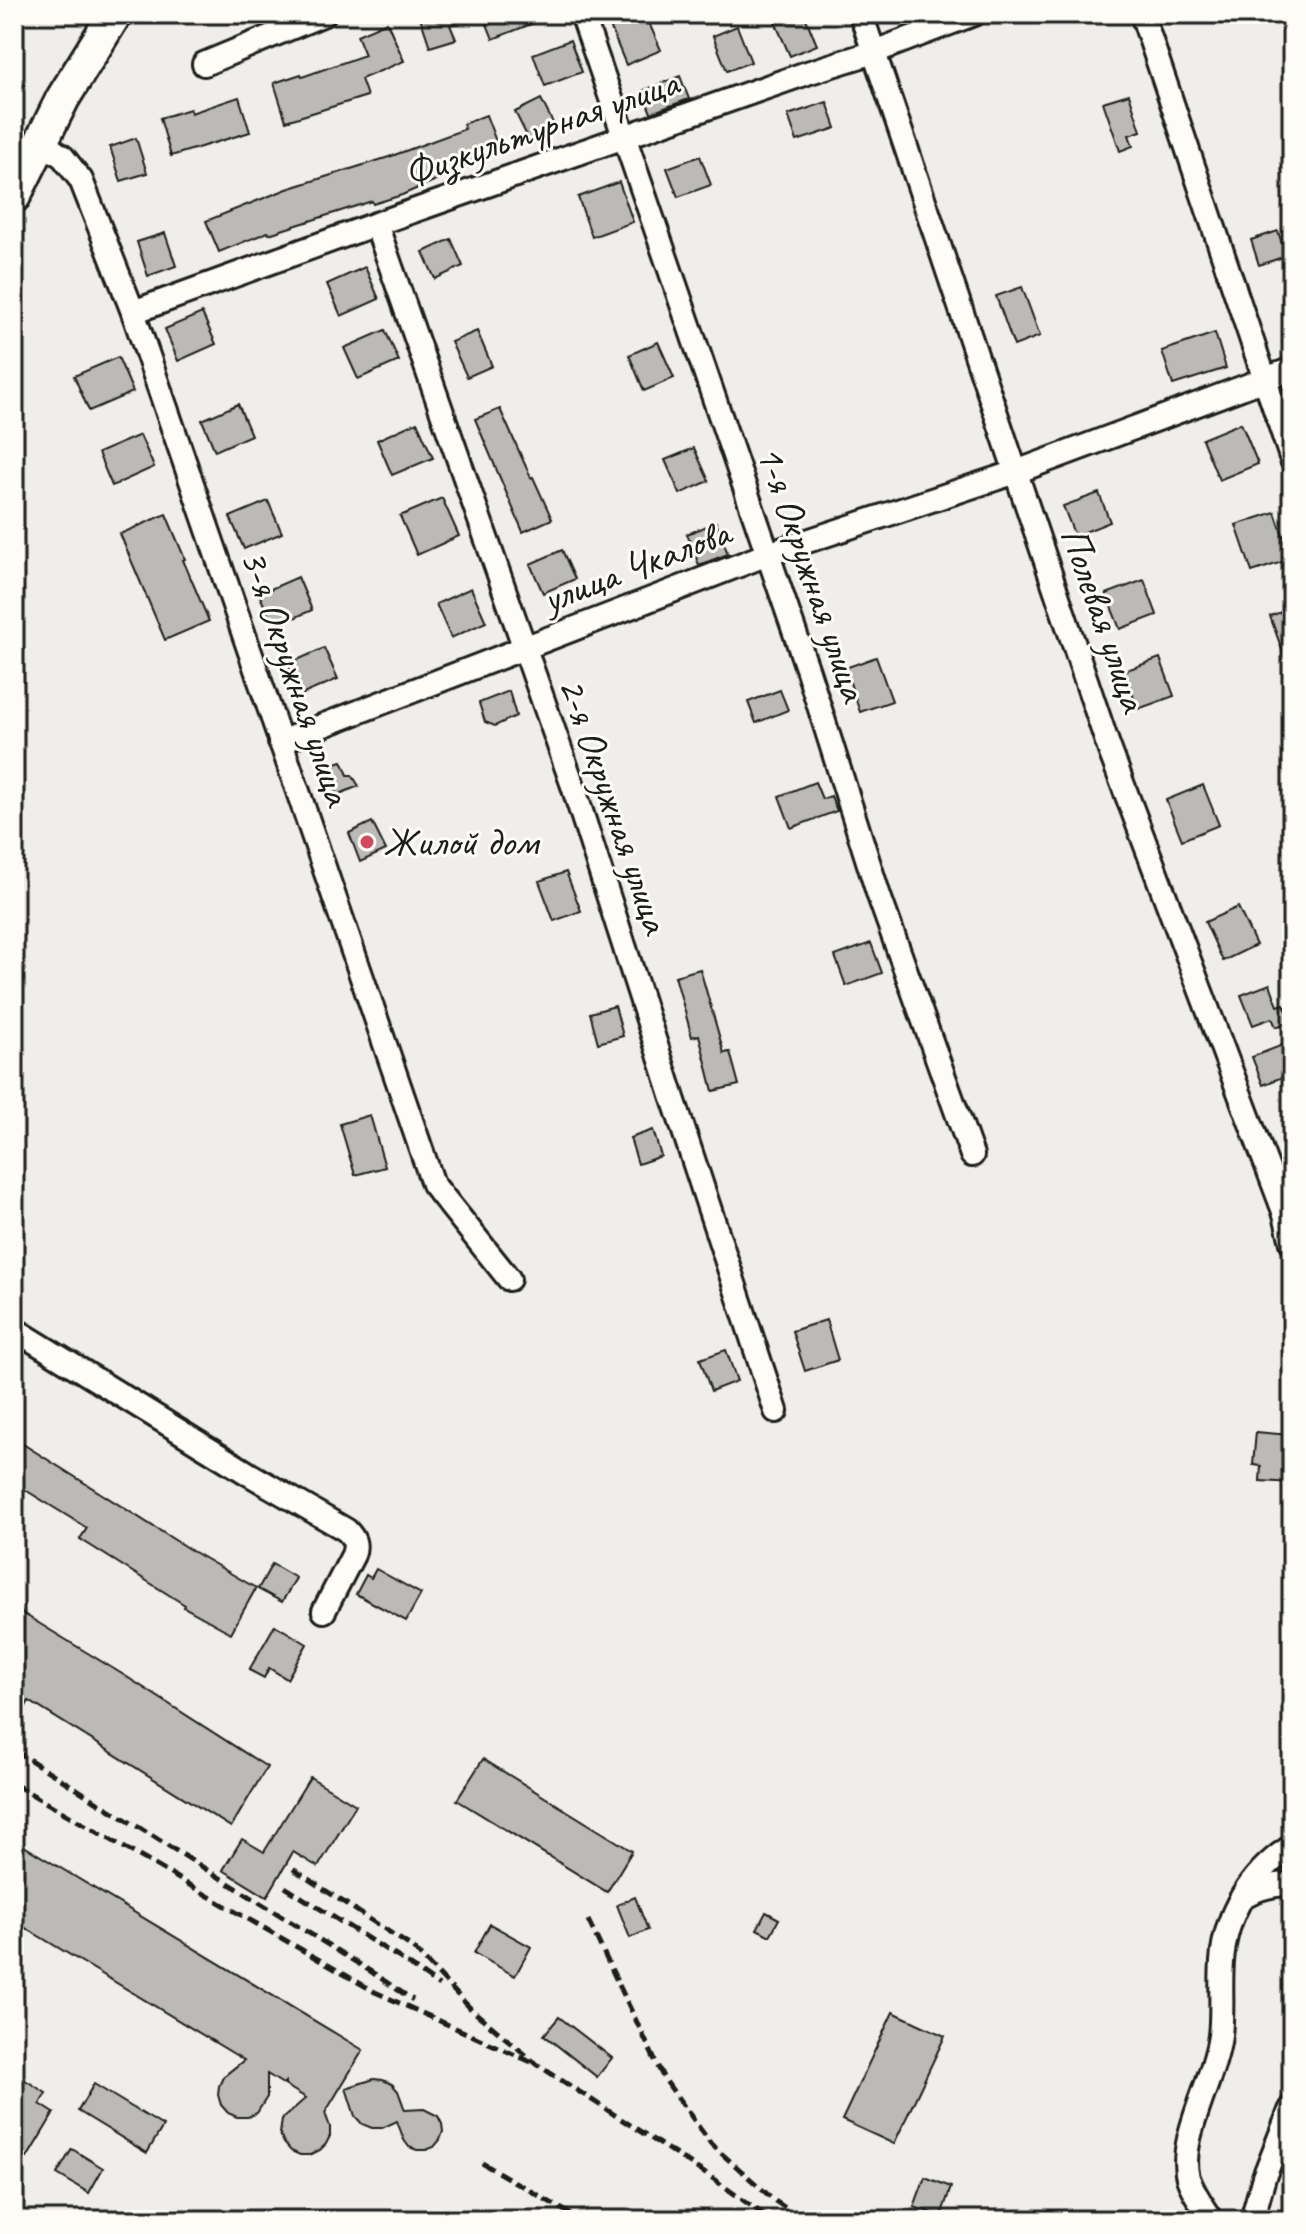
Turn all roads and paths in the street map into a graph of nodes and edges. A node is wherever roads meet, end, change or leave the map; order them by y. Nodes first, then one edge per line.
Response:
1 (115, 14) edge
2 (324, 14) edge
3 (582, 14) edge
4 (861, 14) edge
5 (974, 14) edge
6 (1142, 14) edge
7 (874, 52) junction
8 (204, 64) dead end
9 (624, 137) junction
10 (40, 141) junction
11 (14, 196) edge
12 (376, 224) junction
13 (133, 312) junction
14 (1292, 369) edge
15 (1264, 378) junction
16 (1292, 460) edge
17 (1016, 472) junction
18 (768, 554) junction
19 (523, 647) junction
20 (280, 742) junction
21 (972, 1155) dead end
22 (1292, 1243) edge
23 (509, 1279) dead end
24 (14, 1329) edge
25 (776, 1411) dead end
26 (324, 1611) dead end
27 (1292, 1846) edge
28 (1292, 1884) edge
29 (1239, 1898) junction
30 (1292, 2106) edge
31 (1212, 2220) edge
32 (1252, 2220) edge

1 - 10 highway
2 - 8 street
3 - 9 street, 1-я Окружная улица
4 - 7 street, Полевая улица
5 - 7 street, Физкультурная улица
6 - 15 street
7 - 9 street, Физкультурная улица
7 - 17 street, Полевая улица
9 - 12 street, Физкультурная улица
9 - 18 street, 1-я Окружная улица
10 - 11 highway
10 - 13 street, 3-я Окружная улица
12 - 13 street, Физкультурная улица
12 - 19 street, 2-я Окружная улица
13 - 20 street, 3-я Окружная улица
14 - 15 street, улица Чкалова
15 - 16 street
15 - 17 street, улица Чкалова
17 - 18 street, улица Чкалова
17 - 22 street, Полевая улица
18 - 19 street, улица Чкалова
18 - 21 street, 1-я Окружная улица
19 - 20 street, улица Чкалова
19 - 25 street, 2-я Окружная улица
20 - 23 street, 3-я Окружная улица
24 - 26 street
27 - 29 street
28 - 29 street
29 - 31 street
30 - 32 street

